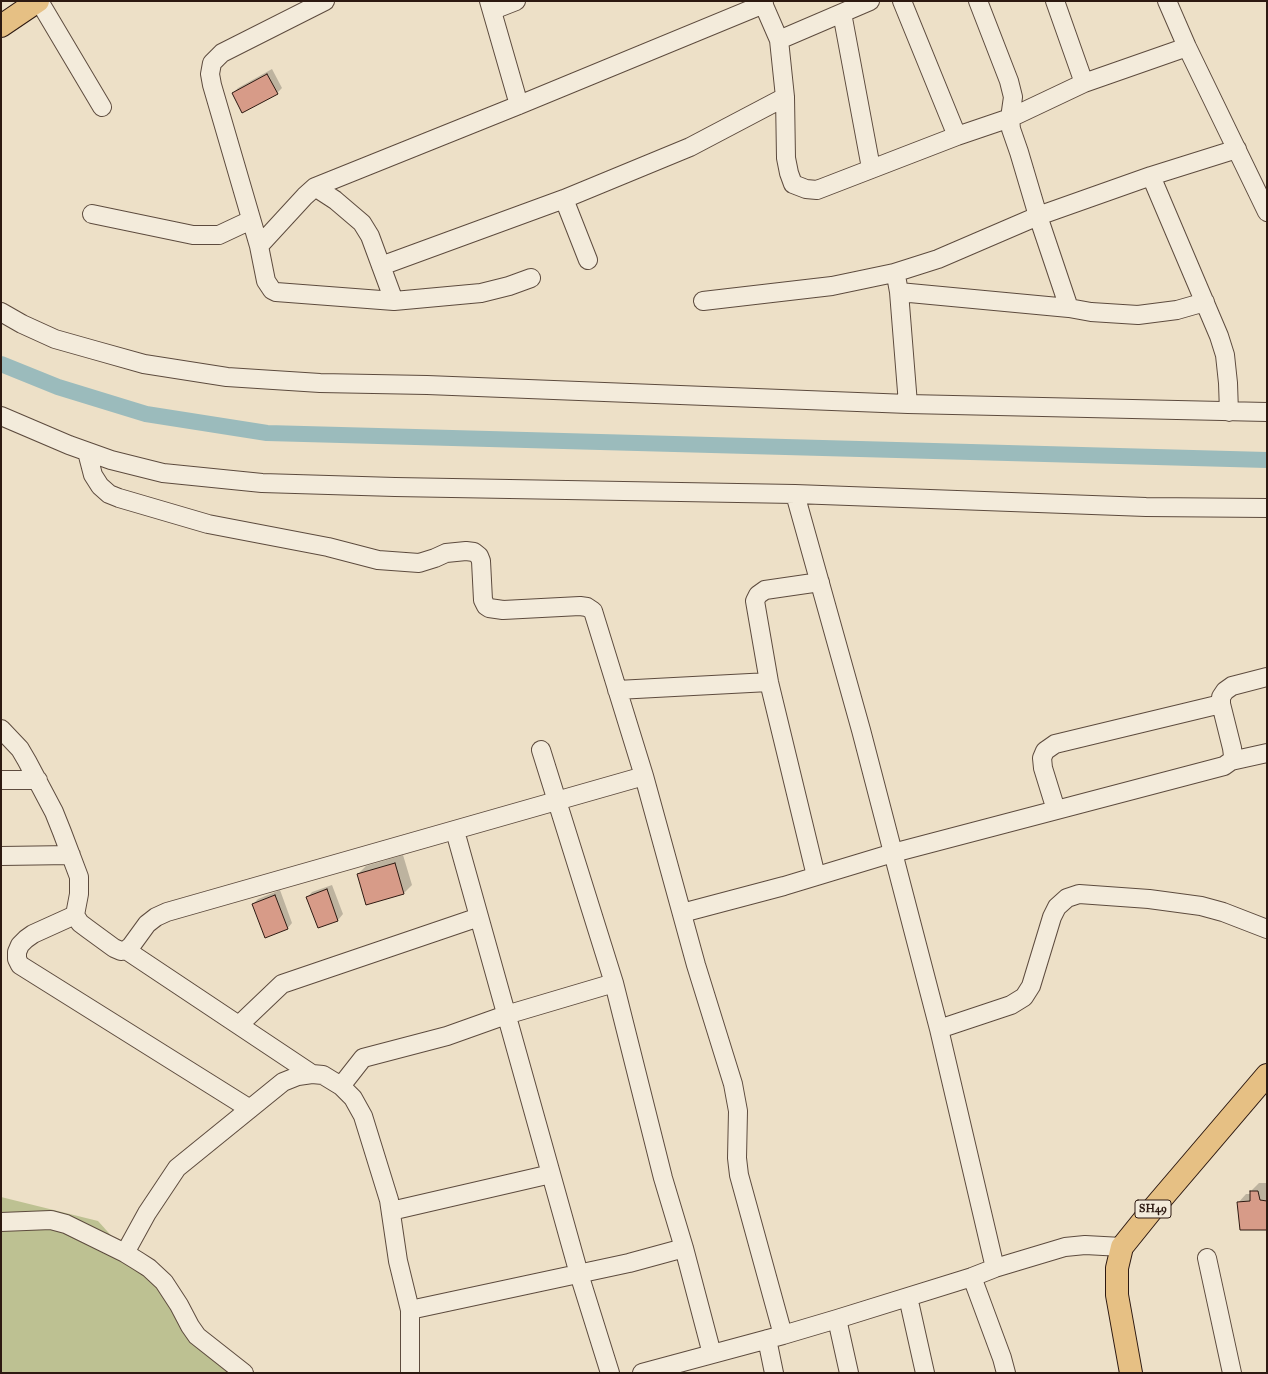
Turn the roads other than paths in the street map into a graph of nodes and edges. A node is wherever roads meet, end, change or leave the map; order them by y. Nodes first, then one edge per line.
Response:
1 (38, 1) edge
2 (325, 1) edge
3 (516, 1) edge
4 (870, 1) edge
5 (902, 1) edge
6 (978, 1) edge
7 (1055, 1) edge
8 (1167, 1) edge
9 (763, 3) edge
10 (491, 6) edge
11 (842, 13) junction
12 (1, 26) edge
13 (779, 40) junction
14 (1187, 47) junction
15 (1084, 83) junction
16 (785, 97) junction
17 (519, 105) junction
18 (102, 107) dead end
19 (1010, 118) junction
20 (957, 136) junction
21 (1237, 149) junction
22 (871, 168) junction
23 (1151, 176) junction
24 (315, 187) junction
25 (564, 199) junction
26 (1267, 212) edge
27 (92, 214) dead end
28 (1038, 216) junction
29 (251, 220) junction
30 (259, 246) junction
31 (588, 260) dead end
32 (381, 266) junction
33 (894, 273) junction
34 (531, 278) dead end
35 (899, 292) junction
36 (394, 301) junction
37 (703, 301) dead end
38 (1205, 302) junction
39 (1069, 308) junction
40 (1, 312) edge
41 (908, 404) junction
42 (1229, 412) junction
43 (1267, 412) edge
44 (1, 416) edge
45 (87, 452) junction
46 (795, 494) junction
47 (1267, 508) edge
48 (820, 582) junction
49 (1267, 677) edge
50 (769, 682) junction
51 (617, 690) junction
52 (1221, 704) junction
53 (1, 729) edge
54 (541, 750) dead end
55 (1267, 753) edge
56 (1231, 761) junction
57 (644, 776) junction
58 (1, 780) edge
59 (38, 780) junction
60 (557, 802) junction
61 (1056, 810) junction
62 (455, 831) junction
63 (893, 853) junction
64 (71, 855) junction
65 (1, 856) edge
66 (816, 876) junction
67 (682, 912) junction
68 (76, 916) junction
69 (479, 917) junction
70 (1267, 929) edge
71 (20, 945) junction
72 (126, 950) junction
73 (1, 958) edge
74 (614, 983) junction
75 (506, 1014) junction
76 (239, 1025) junction
77 (939, 1029) junction
78 (312, 1074) junction
79 (1267, 1075) edge
80 (341, 1086) junction
81 (250, 1109) junction
82 (551, 1174) junction
83 (391, 1211) junction
84 (1, 1222) edge
85 (1122, 1247) junction
86 (684, 1248) junction
87 (125, 1253) junction
88 (1207, 1258) dead end
89 (995, 1268) junction
90 (579, 1274) junction
91 (972, 1277) junction
92 (908, 1297) junction
93 (410, 1310) junction
94 (837, 1319) junction
95 (775, 1337) junction
96 (712, 1354) junction
97 (694, 1366) edge
98 (244, 1373) edge
99 (410, 1373) edge
100 (610, 1373) edge
101 (642, 1373) edge
102 (774, 1373) edge
103 (849, 1373) edge
104 (925, 1373) edge
105 (1006, 1373) edge
106 (1130, 1373) edge
107 (1232, 1373) edge

1 - 12 main road
1 - 18 street
2 - 29 street
3 - 10 street
4 - 11 street
5 - 20 street
6 - 19 street
7 - 15 street
8 - 14 street
9 - 13 street
9 - 17 street
10 - 17 street
11 - 13 street
11 - 22 street
13 - 16 street
14 - 15 street
14 - 21 street
15 - 19 street
16 - 22 street
16 - 25 street
17 - 24 street
19 - 20 street
19 - 28 street
20 - 22 street
21 - 23 street
21 - 26 street
23 - 28 street
23 - 38 street
24 - 30 street
24 - 32 street
25 - 31 street
25 - 32 street
27 - 29 street
28 - 33 street
28 - 39 street
29 - 30 street
30 - 36 street
32 - 36 street
33 - 35 street
33 - 37 street
34 - 36 street
35 - 39 street
35 - 41 street
38 - 39 street
38 - 42 street
40 - 41 street
41 - 42 street
42 - 43 street
44 - 45 street
45 - 46 street
45 - 51 street
46 - 47 street
46 - 48 street
48 - 50 street
48 - 63 street
49 - 52 street
50 - 51 street
50 - 66 street
51 - 57 street
52 - 56 street
52 - 61 street
53 - 59 street
54 - 60 street
55 - 56 street
56 - 61 street
57 - 60 street
57 - 67 street
58 - 59 street
59 - 64 street
60 - 62 street
60 - 74 street
61 - 63 street
62 - 69 street
62 - 72 street
63 - 66 street
63 - 77 street
64 - 65 street
64 - 68 street
66 - 67 street
67 - 95 street
68 - 71 street
68 - 72 street
69 - 75 street
69 - 76 street
70 - 77 street
71 - 73 street
71 - 81 street
72 - 76 street
74 - 75 street
74 - 86 street
75 - 80 street
75 - 82 street
76 - 78 street
77 - 89 street
78 - 80 street
78 - 81 street
79 - 85 main road, SH49
80 - 83 street
81 - 87 street
82 - 83 street
82 - 90 street
83 - 93 street
84 - 87 street
85 - 89 street
85 - 106 main road, SH49
86 - 90 street
86 - 96 street
87 - 98 street
88 - 107 street
89 - 91 street
90 - 93 street
90 - 100 street
91 - 92 street
91 - 105 street
92 - 94 street
92 - 104 street
93 - 99 street
94 - 95 street
94 - 103 street
95 - 96 street
95 - 102 street
96 - 97 street
97 - 101 street

